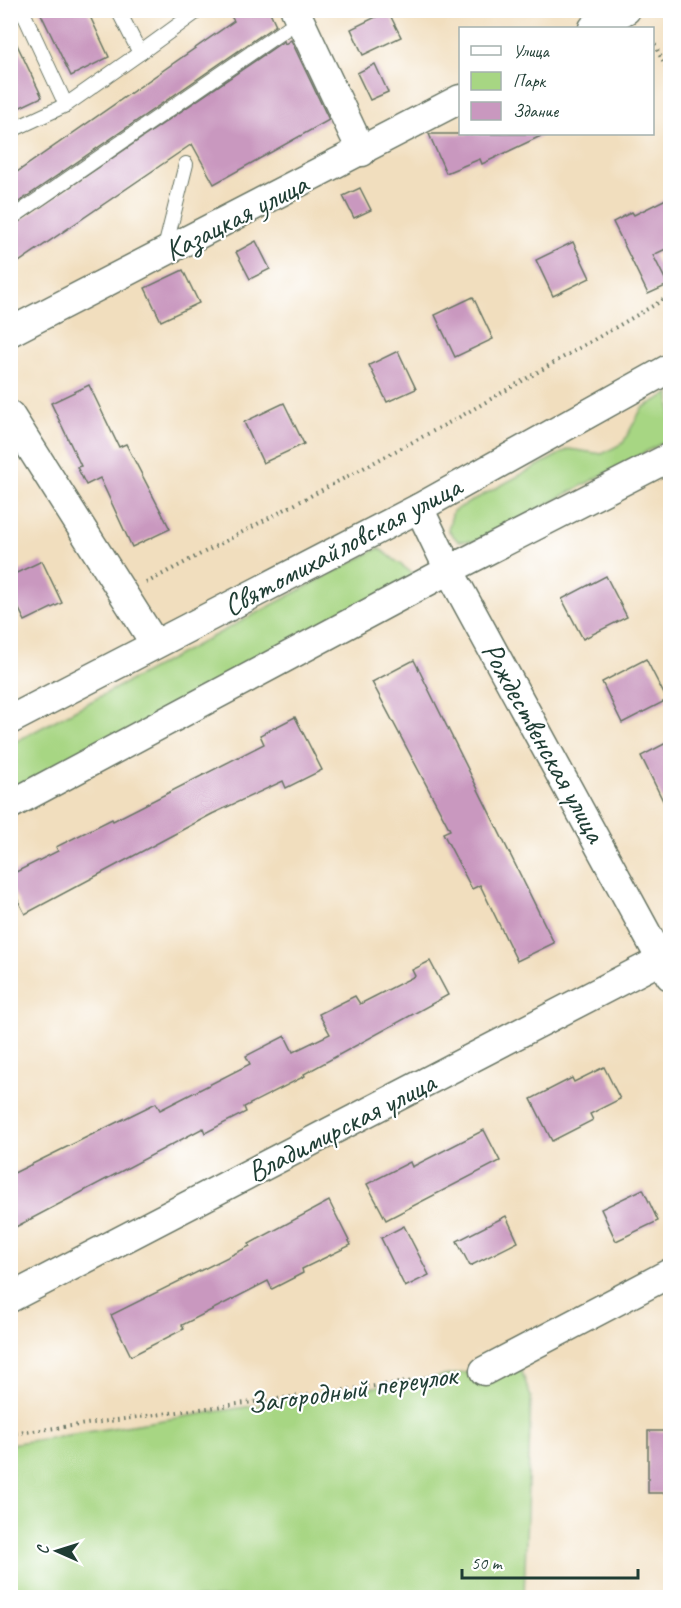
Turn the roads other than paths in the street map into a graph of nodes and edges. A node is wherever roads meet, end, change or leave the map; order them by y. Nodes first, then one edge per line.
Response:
1 (22, 10) edge
2 (118, 10) edge
3 (200, 10) edge
4 (626, 10) edge
5 (297, 15) edge
6 (595, 27) edge
7 (140, 53) junction
8 (459, 100) edge
9 (66, 105) junction
10 (10, 131) edge
11 (362, 152) junction
12 (186, 164) dead end
13 (10, 219) edge
14 (164, 254) junction
15 (10, 332) edge
16 (670, 368) edge
17 (10, 416) edge
18 (670, 457) edge
19 (418, 508) junction
20 (449, 570) junction
21 (155, 644) junction
22 (10, 720) edge
23 (10, 805) edge
24 (668, 964) edge
25 (670, 1274) edge
26 (10, 1299) edge
27 (484, 1371) road end

1 - 9 lane
2 - 7 lane
3 - 7 lane
4 - 6 street
5 - 11 street
5 - 13 lane
7 - 9 lane
8 - 11 street, Казацкая улица
9 - 10 lane
11 - 14 street, Казацкая улица
12 - 14 lane
14 - 15 street, Казацкая улица
16 - 19 street, Святомихайловская улица
17 - 21 street
18 - 20 street
19 - 20 street, Рождественская улица
19 - 21 street, Святомихайловская улица
20 - 23 street
20 - 24 street, Рождественская улица
21 - 22 street, Святомихайловская улица
24 - 26 street, Владимирская улица
25 - 27 street, Загородный переулок

